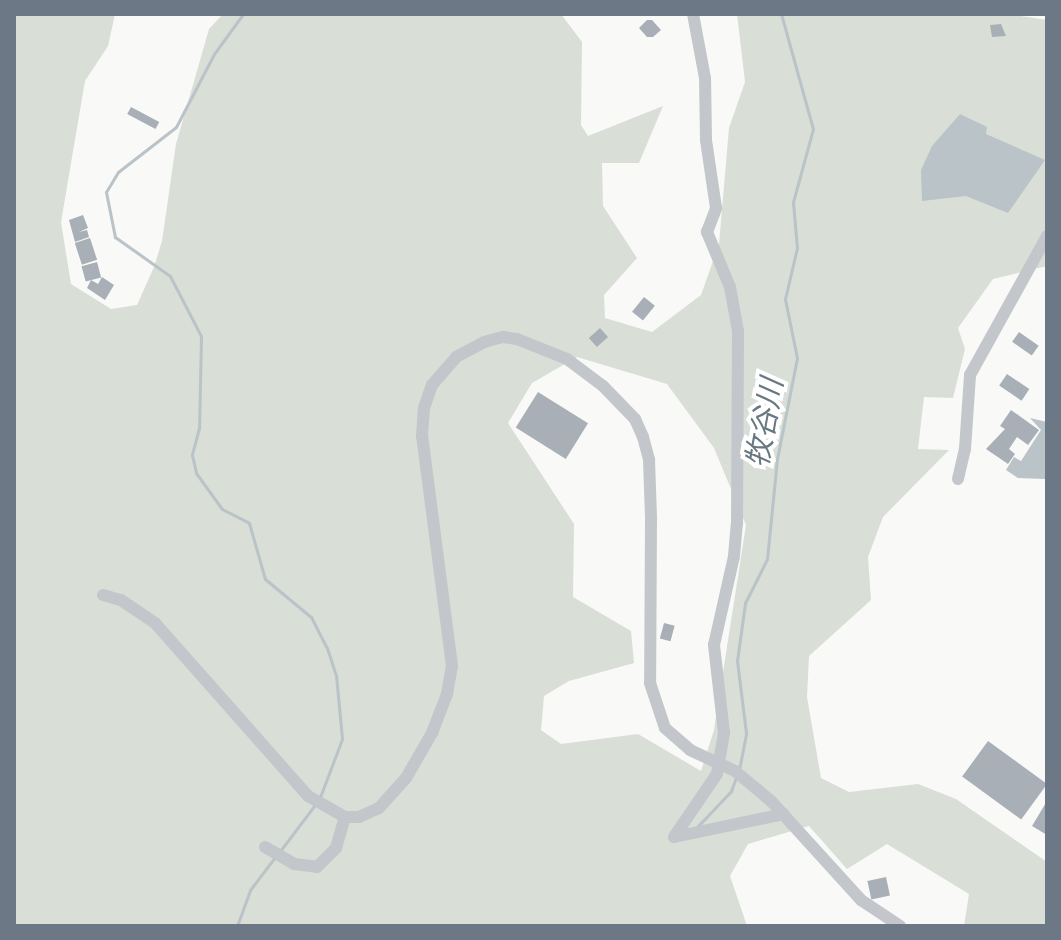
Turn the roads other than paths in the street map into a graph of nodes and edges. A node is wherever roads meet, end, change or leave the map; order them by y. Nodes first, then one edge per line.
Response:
1 (693, 14) edge
2 (1047, 236) edge
3 (958, 479) dead end
4 (103, 595) dead end
5 (784, 814) junction
6 (345, 817) junction
7 (267, 848) dead end
8 (900, 926) edge

1 - 5 street
2 - 3 street
4 - 6 street
5 - 6 street, bridge
5 - 8 street
6 - 7 street

